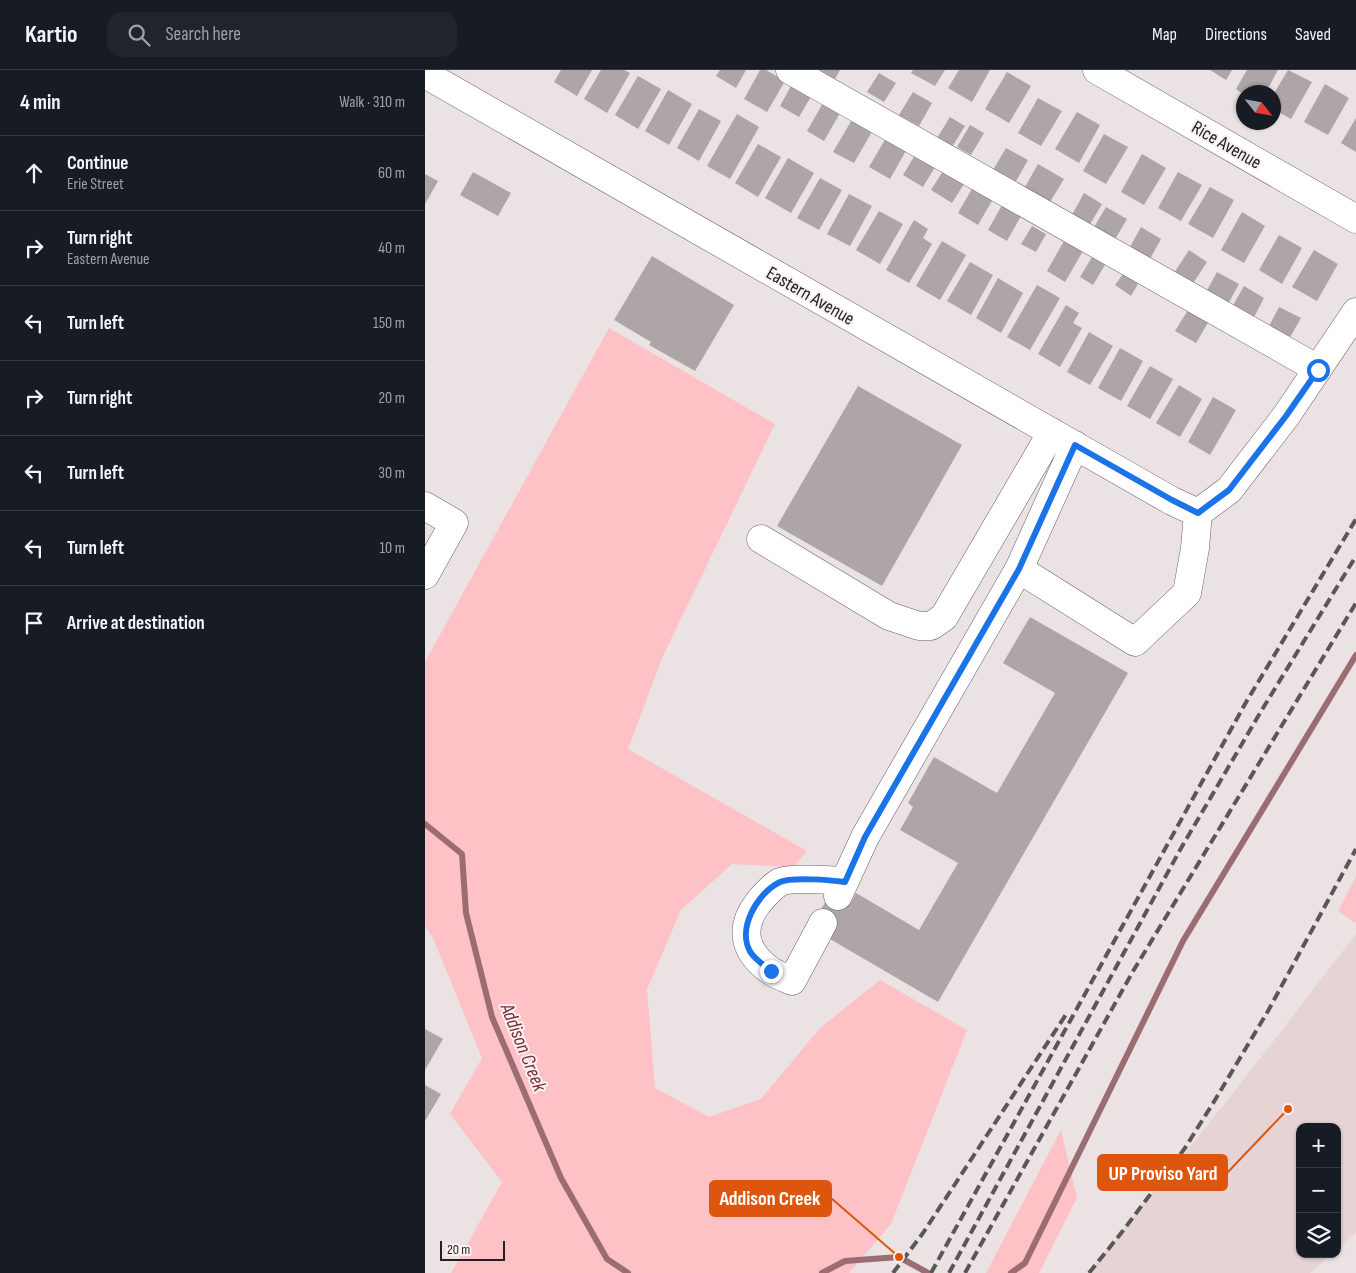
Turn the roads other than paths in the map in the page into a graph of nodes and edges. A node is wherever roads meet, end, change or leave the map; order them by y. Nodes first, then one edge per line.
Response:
1 (790, 70) edge
2 (1097, 70) edge
3 (425, 74) edge
4 (1356, 219) edge
5 (1356, 312) edge
6 (1318, 370) junction
7 (1051, 432) junction
8 (1075, 445) junction
9 (425, 506) edge
10 (1198, 513) junction
11 (761, 539) dead end
12 (1019, 569) junction
13 (425, 575) edge
14 (823, 923) dead end

1 - 6 street
2 - 4 street, Rice Avenue
3 - 7 street, Eastern Avenue
5 - 6 street
6 - 10 street
7 - 8 street, Eastern Avenue
7 - 11 street
8 - 10 street, Eastern Avenue
8 - 12 street
9 - 13 street
10 - 12 street
12 - 14 street

